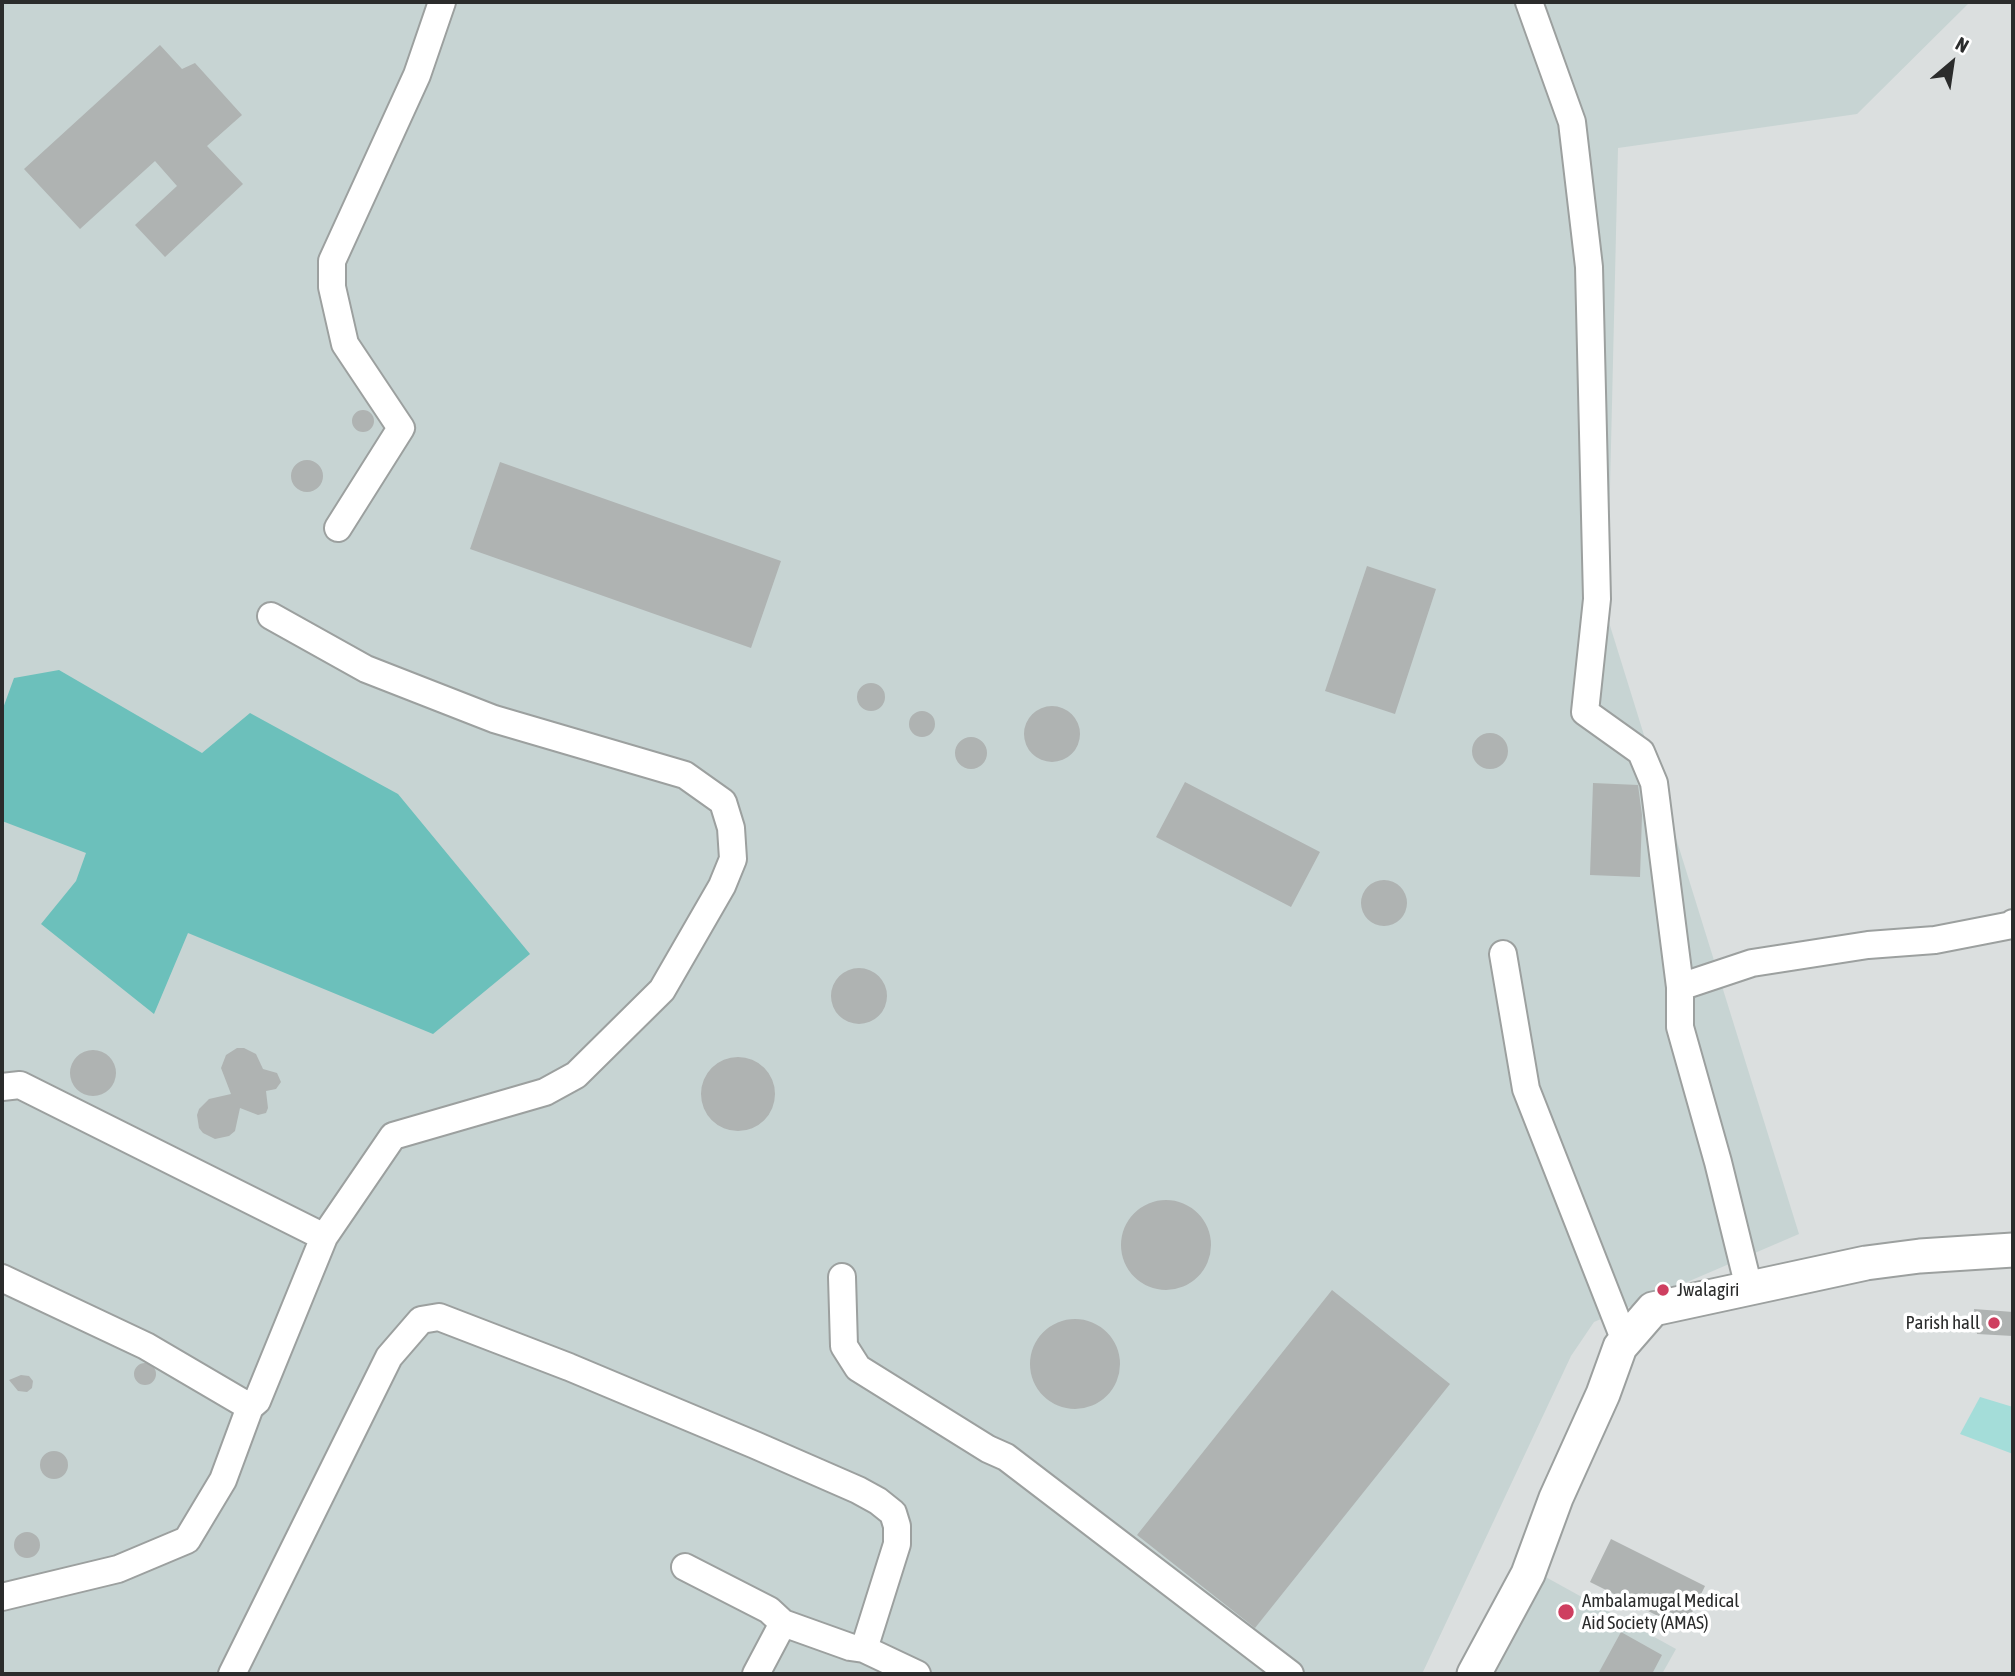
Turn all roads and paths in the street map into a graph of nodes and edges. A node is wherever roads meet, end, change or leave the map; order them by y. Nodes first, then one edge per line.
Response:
1 (442, 2) edge
2 (1529, 2) edge
3 (338, 528) dead end
4 (271, 617) dead end
5 (2013, 923) edge
6 (1503, 954) dead end
7 (1680, 987) junction
8 (2, 1087) edge
9 (324, 1237) junction
10 (2013, 1250) edge
11 (842, 1277) dead end
12 (2, 1278) edge
13 (1749, 1288) junction
14 (1625, 1341) junction
15 (250, 1407) junction
16 (685, 1567) dead end
17 (2, 1597) edge
18 (783, 1622) junction
19 (864, 1649) junction
20 (232, 1674) edge
21 (757, 1674) edge
22 (918, 1674) edge
23 (1290, 1674) edge
24 (1474, 1674) edge

1 - 3 street
2 - 7 street
4 - 9 street
5 - 7 street
6 - 14 street
7 - 13 street
8 - 9 street
9 - 15 street
10 - 13 main road
11 - 23 street
12 - 15 street
13 - 14 main road
14 - 24 main road
15 - 17 street
16 - 18 street
18 - 19 street
18 - 21 street
19 - 20 street
19 - 22 street

